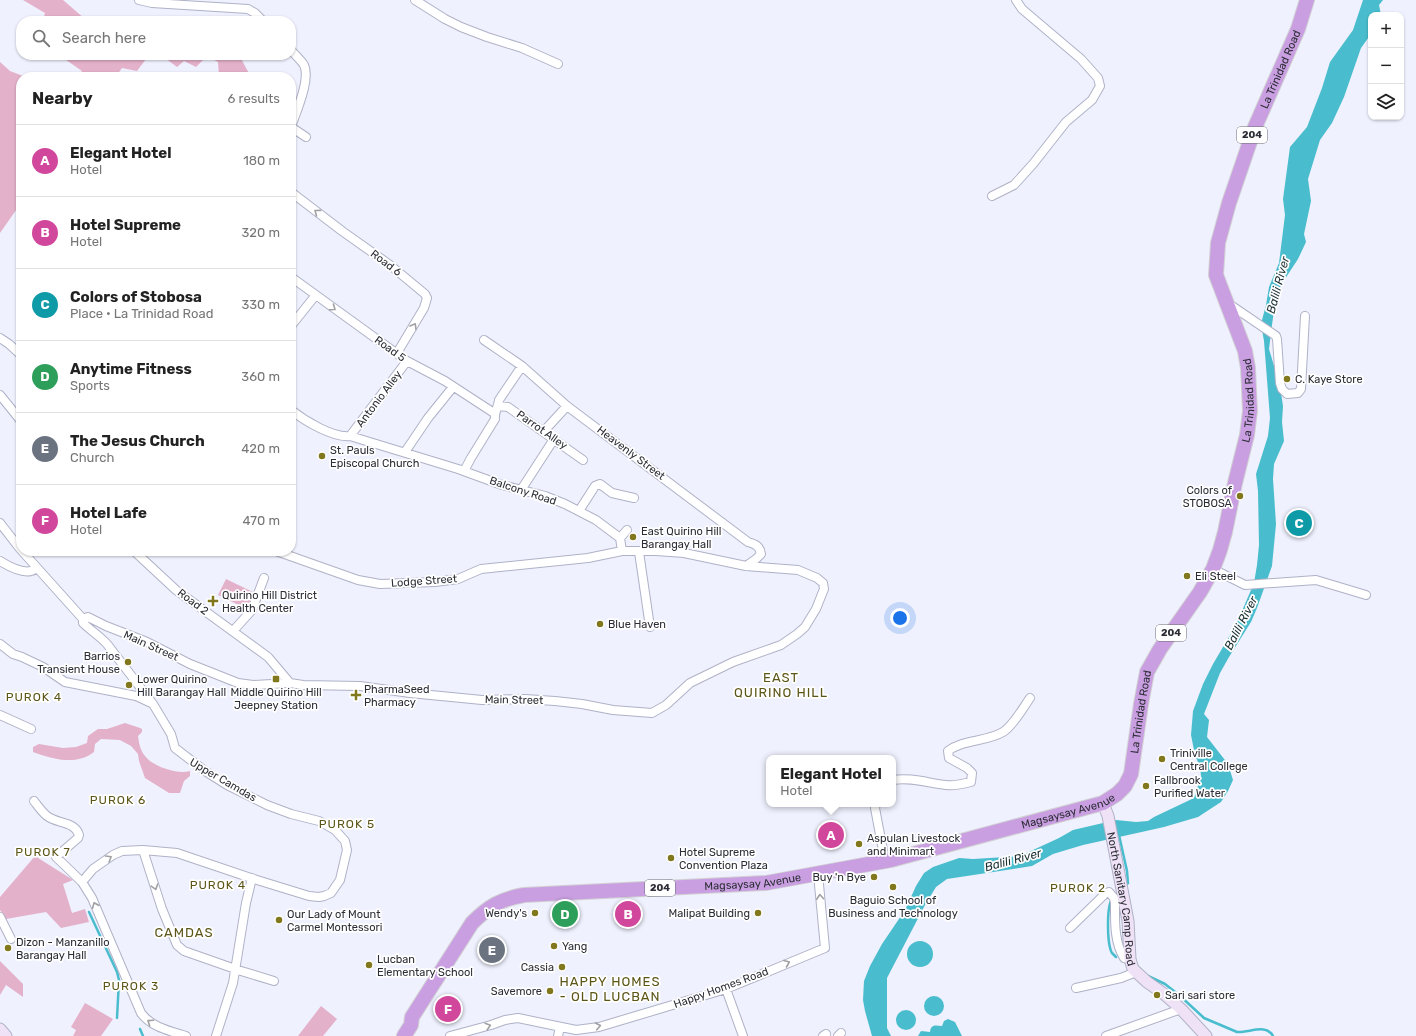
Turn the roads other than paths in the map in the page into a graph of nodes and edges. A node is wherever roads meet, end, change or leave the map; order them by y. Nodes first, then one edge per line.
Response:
1 (139, 0) edge
2 (415, 0) edge
3 (1016, 0) edge
4 (1307, 0) edge
5 (257, 16) edge
6 (296, 56) edge
7 (558, 64) dead end
8 (296, 113) edge
9 (296, 130) edge
10 (306, 137) dead end
11 (296, 196) edge
12 (992, 196) dead end
13 (296, 280) edge
14 (315, 296) junction
15 (1228, 308) junction
16 (1305, 316) dead end
17 (296, 320) edge
18 (0, 338) edge
19 (484, 340) dead end
20 (16, 350) edge
21 (397, 353) junction
22 (407, 362) junction
23 (522, 366) junction
24 (453, 387) junction
25 (0, 395) edge
26 (567, 406) junction
27 (496, 409) junction
28 (296, 413) edge
29 (16, 415) edge
30 (544, 431) junction
31 (350, 436) junction
32 (554, 439) junction
33 (405, 452) junction
34 (583, 460) dead end
35 (464, 471) junction
36 (521, 490) junction
37 (634, 498) dead end
38 (579, 511) junction
39 (0, 523) edge
40 (627, 530) dead end
41 (620, 538) junction
42 (16, 544) edge
43 (622, 551) junction
44 (638, 552) junction
45 (26, 556) edge
46 (139, 556) edge
47 (290, 556) edge
48 (0, 561) edge
49 (746, 566) junction
50 (37, 568) junction
51 (1213, 569) junction
52 (264, 578) dead end
53 (1366, 595) dead end
54 (83, 619) junction
55 (650, 627) dead end
56 (233, 631) junction
57 (0, 644) edge
58 (290, 683) junction
59 (1030, 698) dead end
60 (153, 704) junction
61 (0, 715) edge
62 (31, 729) dead end
63 (1131, 774) joint
64 (896, 780) edge
65 (34, 801) dead end
66 (1103, 803) junction
67 (875, 807) edge
68 (143, 850) junction
69 (885, 861) junction
70 (818, 874) junction
71 (252, 878) junction
72 (82, 882) junction
73 (0, 917) edge
74 (1070, 928) dead end
75 (11, 939) dead end
76 (1130, 959) junction
77 (236, 969) junction
78 (1136, 972) junction
79 (274, 982) dead end
80 (726, 988) junction
81 (1076, 988) dead end
82 (1181, 1010) junction
83 (412, 1017) junction
84 (560, 1027) junction
85 (0, 1029) edge
86 (6, 1036) edge
87 (186, 1036) edge
88 (216, 1036) edge
89 (393, 1036) edge
90 (404, 1036) edge
91 (450, 1036) edge
92 (558, 1036) edge
93 (743, 1036) edge
94 (1106, 1036) edge
95 (1206, 1036) edge

1 - 5 street
2 - 7 street
3 - 12 street
4 - 15 highway, La Trinidad Road / 204
6 - 8 street
9 - 10 street
21 -> 11 street, Road 6
13 - 14 street, Road 5
14 - 17 street
14 -> 21 street, Road 5
15 - 16 street
15 - 51 highway, La Trinidad Road / 204
18 - 20 street
19 - 23 street, Heavenly Street
21 - 22 street, Road 5
22 - 24 street, Road 5
22 - 31 street, Antonio Alley
23 - 26 street, Heavenly Street
23 - 27 street
24 - 27 street, Road 5
24 - 33 street
25 - 29 street
26 - 30 street
26 - 49 street, Heavenly Street
27 - 30 street, Parrot Alley
27 - 35 street
28 - 31 street, Balcony Road
30 - 32 street, Parrot Alley
31 - 33 street, Balcony Road
32 - 34 street, Parrot Alley
32 - 36 street
33 - 35 street, Balcony Road
35 - 36 street, Balcony Road
36 - 38 street, Balcony Road
37 - 38 street
38 - 41 street, Balcony Road
39 - 42 street, Upper Camdas
40 - 41 street
41 - 43 street
43 - 44 street
43 - 47 street, Lodge Street
44 - 49 street
44 - 55 street
45 - 50 street, Upper Camdas
46 - 56 street, Road 2
48 - 50 street
49 - 58 street, Main Street
50 - 54 street, Upper Camdas
51 - 53 street
51 - 63 highway, La Trinidad Road / 204
52 - 56 street
54 - 58 street, Main Street
54 - 60 street, Upper Camdas
56 - 58 street, Road 2
57 - 60 street
59 - 64 street
60 - 71 street, Upper Camdas
61 - 62 street
63 - 66 highway, Magsaysay Avenue / 204
65 - 72 street
66 - 69 highway, Magsaysay Avenue / 204
66 - 76 street, North Sanitary Camp Road
67 - 69 street
68 - 71 street
72 -> 68 street
68 -> 77 street
69 - 70 highway, Magsaysay Avenue / 204
80 -> 70 street, Happy Homes Road
70 - 83 highway, Magsaysay Avenue / 204
71 - 77 street
87 -> 72 street
73 - 75 street
74 - 76 street
76 - 78 street, North Sanitary Camp Road
77 - 79 street
77 - 88 street
78 - 81 street
78 - 82 street, North Sanitary Camp Road
84 -> 80 street, Happy Homes Road
80 - 93 street
82 - 94 street
82 - 95 street, North Sanitary Camp Road
83 - 89 highway, Magsaysay Avenue / 204
83 - 90 highway, Magsaysay Avenue / 204
91 -> 84 street, Happy Homes Road
84 - 92 street
85 - 86 street

